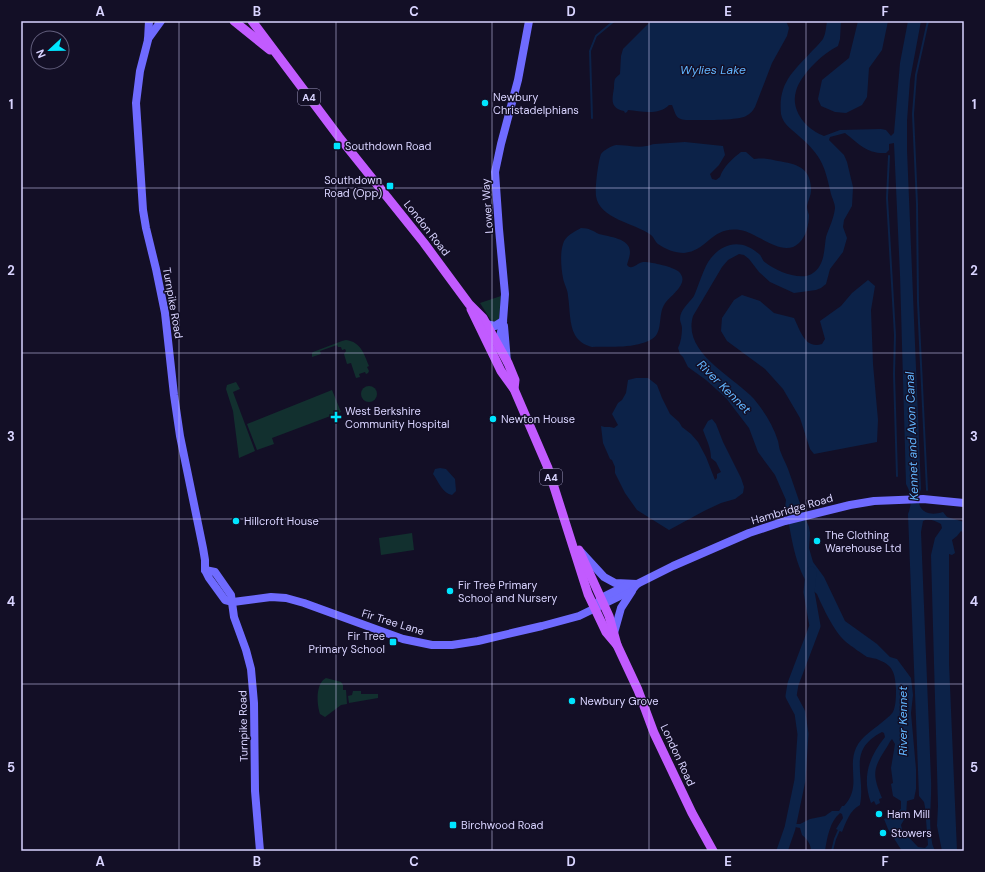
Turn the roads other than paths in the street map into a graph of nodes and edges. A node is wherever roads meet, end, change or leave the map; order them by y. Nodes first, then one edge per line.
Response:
1 (150, 21) edge
2 (161, 21) edge
3 (234, 21) edge
4 (252, 21) edge
5 (528, 21) edge
6 (148, 40) junction
7 (278, 56) junction
8 (469, 304) junction
9 (503, 321) junction
10 (486, 324) junction
11 (498, 346) junction
12 (503, 365) junction
13 (964, 503) edge
14 (572, 542) junction
15 (580, 552) junction
16 (633, 586) junction
17 (603, 601) junction
18 (233, 602) junction
19 (594, 608) junction
20 (614, 633) junction
21 (617, 645) junction
22 (260, 851) edge
23 (713, 851) edge

1 - 6 street, Turnpike Road
2 - 6 street, Turnpike Road
3 - 7 main road, A4
4 - 7 main road, A4
5 - 9 street, Lower Way
6 - 18 street, Turnpike Road
7 - 8 main road, London Road / A4
8 - 10 main road, London Road / A4
8 - 12 main road, London Road / A4
9 - 10 street
9 - 11 street, Lower Way
9 - 12 street, Lower Way
10 - 11 main road, London Road / A4
11 - 12 main road, London Road / A4
12 - 14 main road, London Road / A4
13 - 16 street, Hambridge Road
14 - 15 main road, London Road / A4
14 - 19 main road, London Road / A4
15 - 16 street
15 - 17 main road, London Road / A4
16 - 17 street, Hambridge Road
16 - 20 street
17 - 19 street, Hambridge Road
17 - 20 main road, London Road / A4
18 - 19 street, Fir Tree Lane
18 - 22 street, Turnpike Road
19 - 21 main road, London Road / A4
20 - 21 main road, London Road / A4
21 - 23 main road, London Road / A4

